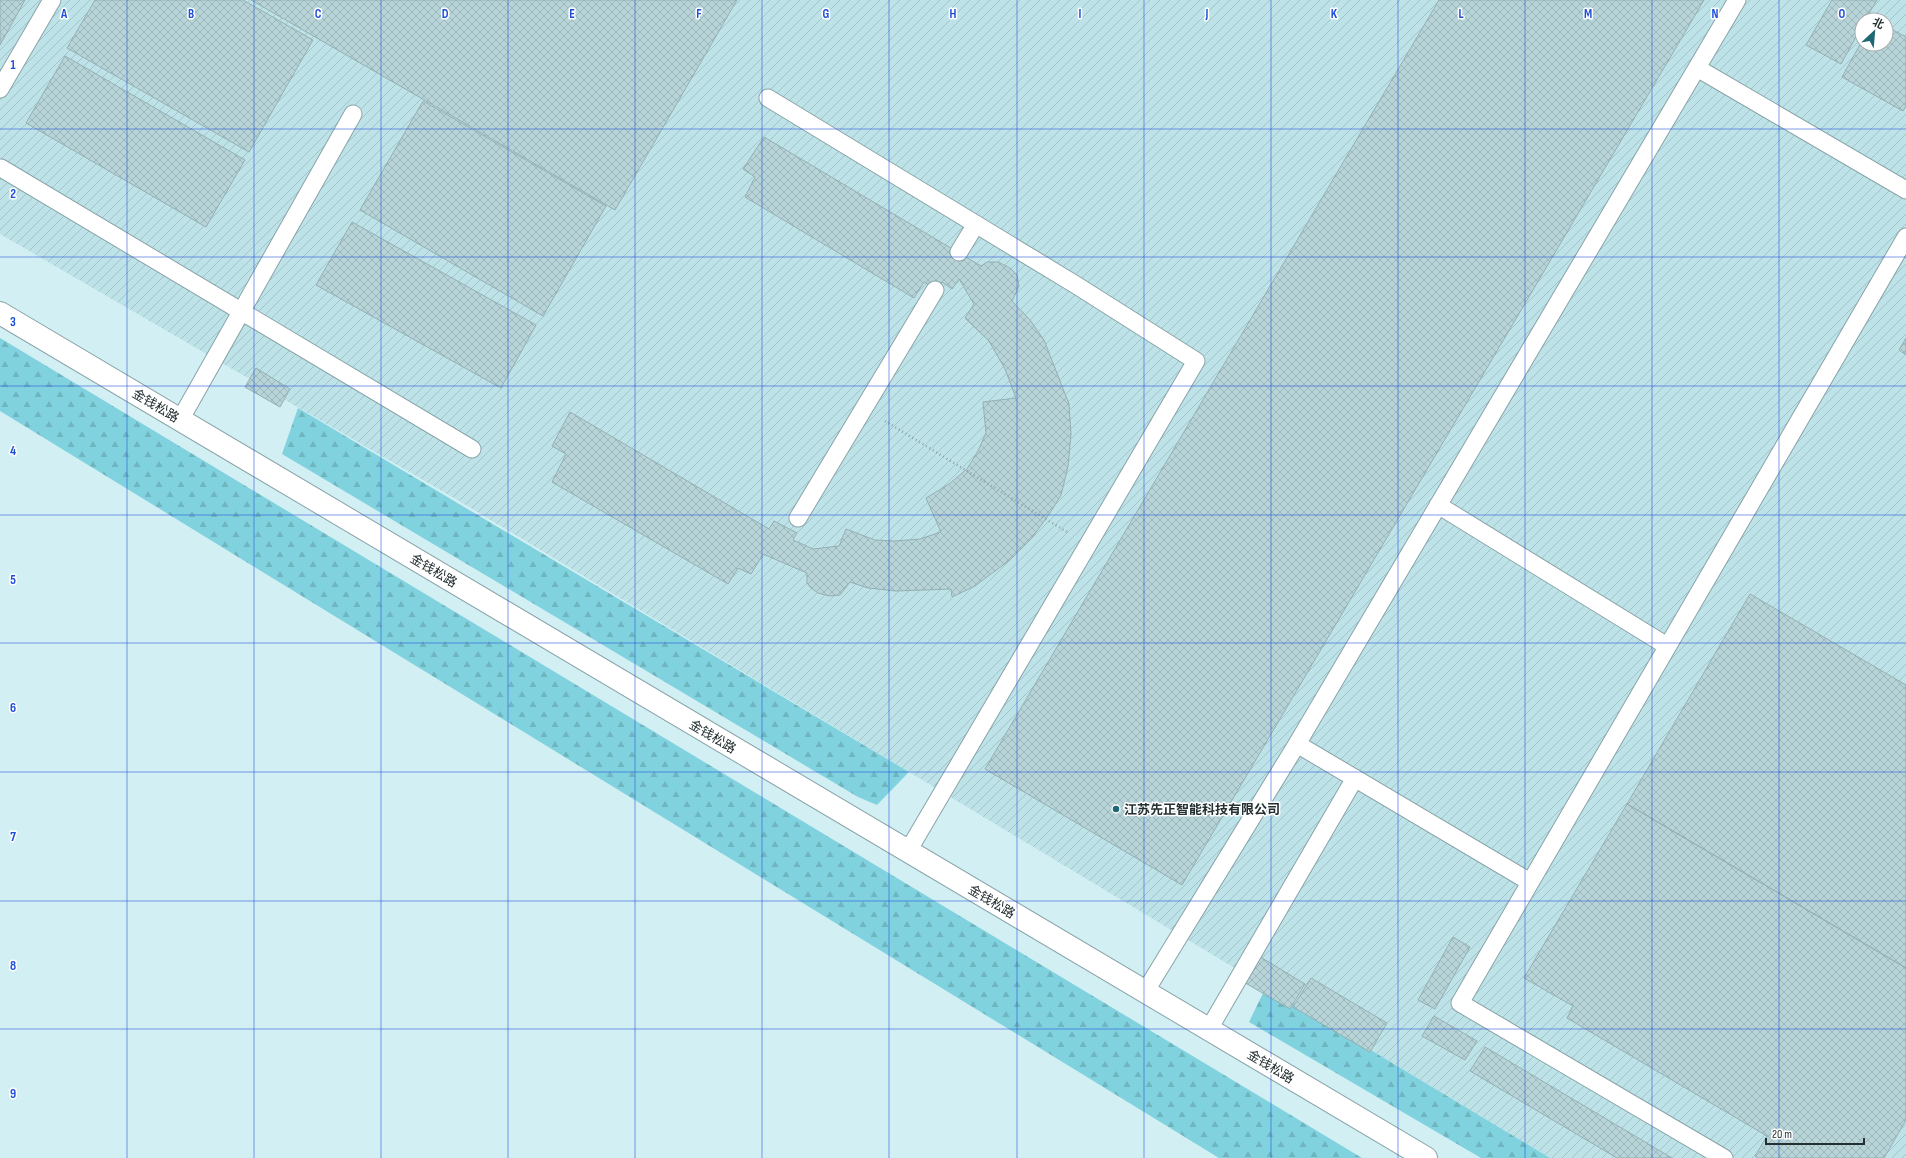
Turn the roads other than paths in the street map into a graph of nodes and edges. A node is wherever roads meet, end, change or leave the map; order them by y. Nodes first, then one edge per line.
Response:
1 (52, 0) edge
2 (1737, 0) edge
3 (1697, 68) junction
4 (0, 89) edge
5 (768, 98) dead end
6 (353, 114) dead end
7 (1, 168) dead end
8 (1906, 190) edge
9 (976, 224) junction
10 (1906, 236) edge
11 (959, 252) dead end
12 (936, 290) dead end
13 (242, 312) junction
14 (0, 313) edge
15 (180, 420) junction
16 (472, 449) dead end
17 (1438, 505) junction
18 (798, 518) dead end
19 (1668, 646) junction
20 (1297, 744) junction
21 (1355, 778) junction
22 (908, 851) junction
23 (1530, 882) junction
24 (1146, 992) junction
25 (1209, 1029) junction
26 (1426, 1158) edge
27 (1724, 1158) edge

1 - 4 lane
2 - 3 lane
3 - 8 lane
3 - 17 lane
5 - 9 lane
6 - 13 lane
7 - 13 lane
9 - 11 lane
9 - 22 lane
10 - 19 lane
12 - 18 lane
13 - 15 lane
13 - 16 lane
14 - 15 street, 金钱松路
15 - 22 street, 金钱松路
17 - 19 lane
17 - 20 lane
19 - 23 lane
20 - 21 lane
20 - 24 lane
21 - 23 lane
21 - 25 lane
22 - 24 street, 金钱松路
23 - 27 lane
24 - 25 street, 金钱松路
25 - 26 street, 金钱松路

